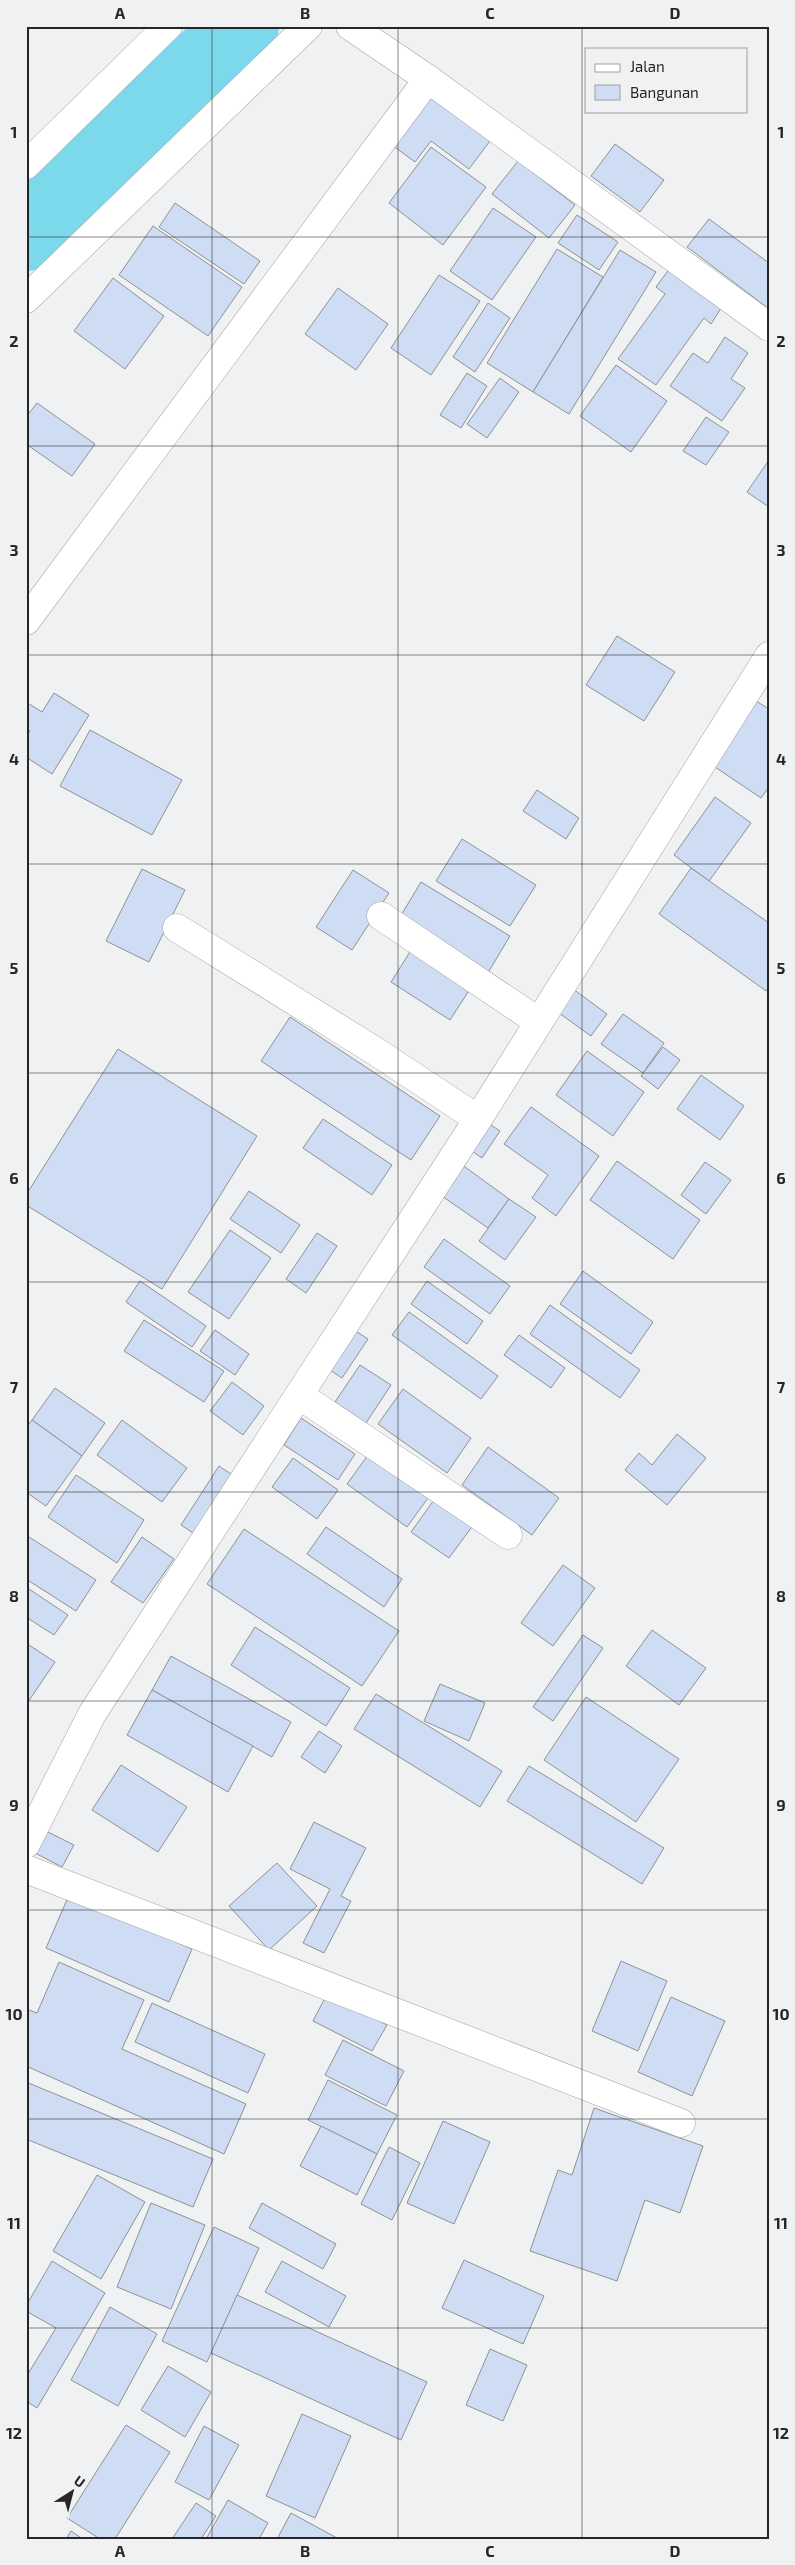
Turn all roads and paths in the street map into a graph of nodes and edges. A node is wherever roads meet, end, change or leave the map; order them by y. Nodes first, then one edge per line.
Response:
1 (168, 26) edge
2 (308, 26) edge
3 (350, 26) edge
4 (428, 79) junction
5 (26, 165) edge
6 (26, 299) edge
7 (769, 327) edge
8 (26, 621) edge
9 (769, 656) edge
10 (381, 916) dead end
11 (177, 928) dead end
12 (539, 1022) junction
13 (478, 1119) junction
14 (299, 1396) junction
15 (508, 1535) dead end
16 (26, 1844) edge
17 (26, 1869) edge
18 (681, 2123) dead end

1 - 5 street
2 - 6 street
3 - 4 street
4 - 7 street
4 - 8 street
9 - 12 street
10 - 12 street
11 - 13 street
12 - 13 street
13 - 14 street
14 - 15 street
14 - 16 street
17 - 18 street

